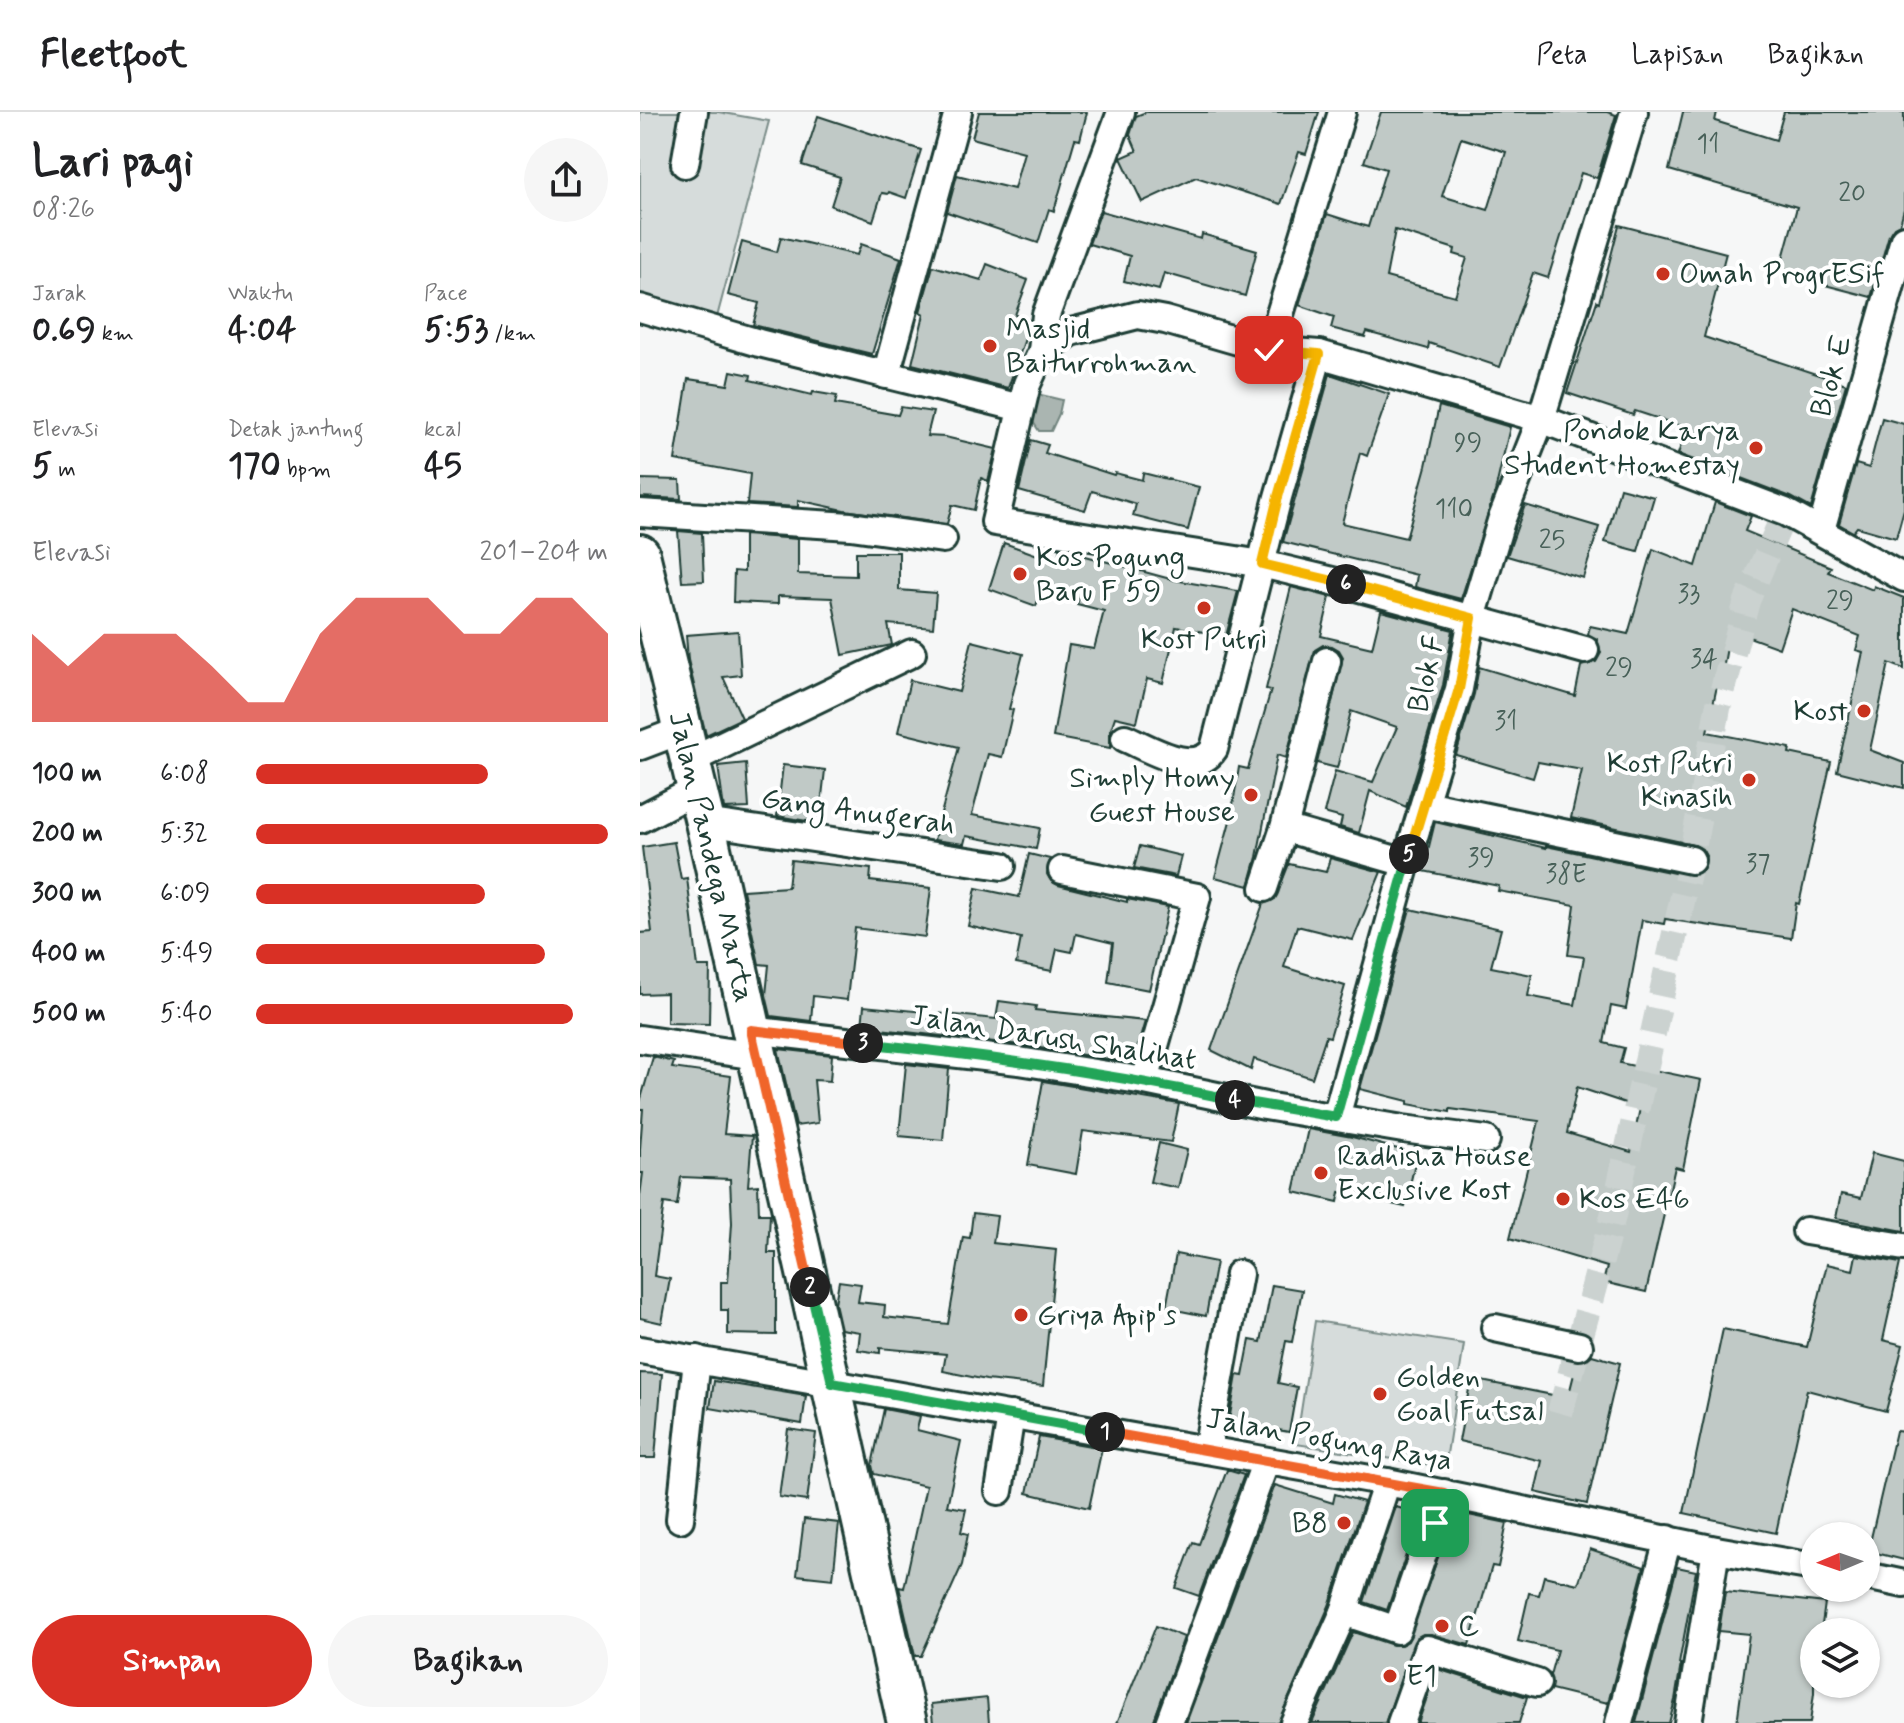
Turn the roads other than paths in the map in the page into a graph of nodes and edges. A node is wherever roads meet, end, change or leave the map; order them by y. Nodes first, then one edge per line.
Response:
1 (694, 112) edge
2 (958, 112) edge
3 (1121, 112) edge
4 (1342, 112) edge
5 (1634, 112) edge
6 (685, 164) dead end
7 (1904, 239) edge
8 (640, 308) edge
9 (1269, 350) junction
10 (1042, 351) junction
11 (1319, 354) junction
12 (886, 375) junction
13 (1021, 408) junction
14 (1541, 419) junction
15 (640, 513) edge
16 (1821, 530) junction
17 (943, 539) dead end
18 (640, 554) edge
19 (1262, 564) junction
20 (1904, 578) edge
21 (1472, 618) junction
22 (1585, 650) dead end
23 (912, 653) dead end
24 (1327, 661) dead end
25 (1125, 738) dead end
26 (640, 746) edge
27 (693, 776) junction
28 (1425, 804) junction
29 (640, 819) edge
30 (1284, 828) junction
31 (1691, 860) dead end
32 (1406, 863) junction
33 (1002, 866) dead end
34 (1062, 870) dead end
35 (1264, 888) dead end
36 (640, 1039) edge
37 (754, 1043) junction
38 (1145, 1081) junction
39 (1336, 1117) junction
40 (1486, 1140) dead end
41 (1806, 1231) dead end
42 (1904, 1247) edge
43 (1239, 1274) dead end
44 (1495, 1328) dead end
45 (1579, 1346) dead end
46 (640, 1350) edge
47 (697, 1359) junction
48 (832, 1383) junction
49 (1011, 1415) junction
50 (1207, 1450) junction
51 (1266, 1461) junction
52 (1387, 1482) junction
53 (999, 1491) dead end
54 (1444, 1493) junction
55 (680, 1519) dead end
56 (1668, 1539) junction
57 (1716, 1550) junction
58 (1800, 1565) edge
59 (1880, 1579) edge
60 (1904, 1584) edge
61 (1344, 1612) junction
62 (1537, 1683) dead end
63 (1296, 1716) edge
64 (907, 1723) edge
65 (1169, 1723) edge
66 (1401, 1723) edge
67 (1619, 1723) edge
68 (1688, 1723) edge

1 - 6 street
2 - 12 street
3 - 10 street
4 - 9 street
5 - 14 street, Blok F
7 - 16 street, Blok E
8 - 12 street
9 - 10 street
9 - 11 street
10 - 13 street
11 - 14 street
11 - 19 street
12 - 13 street
13 - 19 street
14 - 16 street
14 - 21 street, Blok F
15 - 17 street
16 - 20 street
18 - 27 street, Jalan Pandega Marta
19 - 21 street
19 - 25 street
21 - 22 street
21 - 28 street, Blok F
23 - 27 street
24 - 30 street
26 - 27 street
27 - 29 street
27 - 33 street, Gang Anugerah
27 - 37 street, Jalan Pandega Marta
28 - 31 street
28 - 32 street, Blok F
30 - 32 street
30 - 35 street
32 - 39 street, Blok F
34 - 38 street
36 - 37 street, Jalan Darush Shalihat
37 - 38 street, Jalan Darush Shalihat
37 - 48 street, Jalan Pandega Marta
38 - 39 street, Jalan Darush Shalihat
39 - 40 street, Jalan Darush Shalihat
41 - 42 street
43 - 50 street
44 - 45 street
46 - 47 street, Jalan Pogung Raya
47 - 48 street, Jalan Pogung Raya
47 - 55 street
48 - 49 street, Jalan Pogung Raya
48 - 64 street, Jalan Pandega Marta
49 - 50 street, Jalan Pogung Raya
49 - 53 street
50 - 51 street, Jalan Pogung Raya
51 - 52 street, Jalan Pogung Raya
51 - 65 street
52 - 54 street, Jalan Pogung Raya
52 - 61 street
54 - 56 street, Jalan Pogung Raya
54 - 61 street
56 - 57 street, Jalan Pogung Raya
56 - 67 street
57 - 58 street, Jalan Pogung Raya
57 - 68 street
59 - 60 street
61 - 63 street
62 - 66 street

